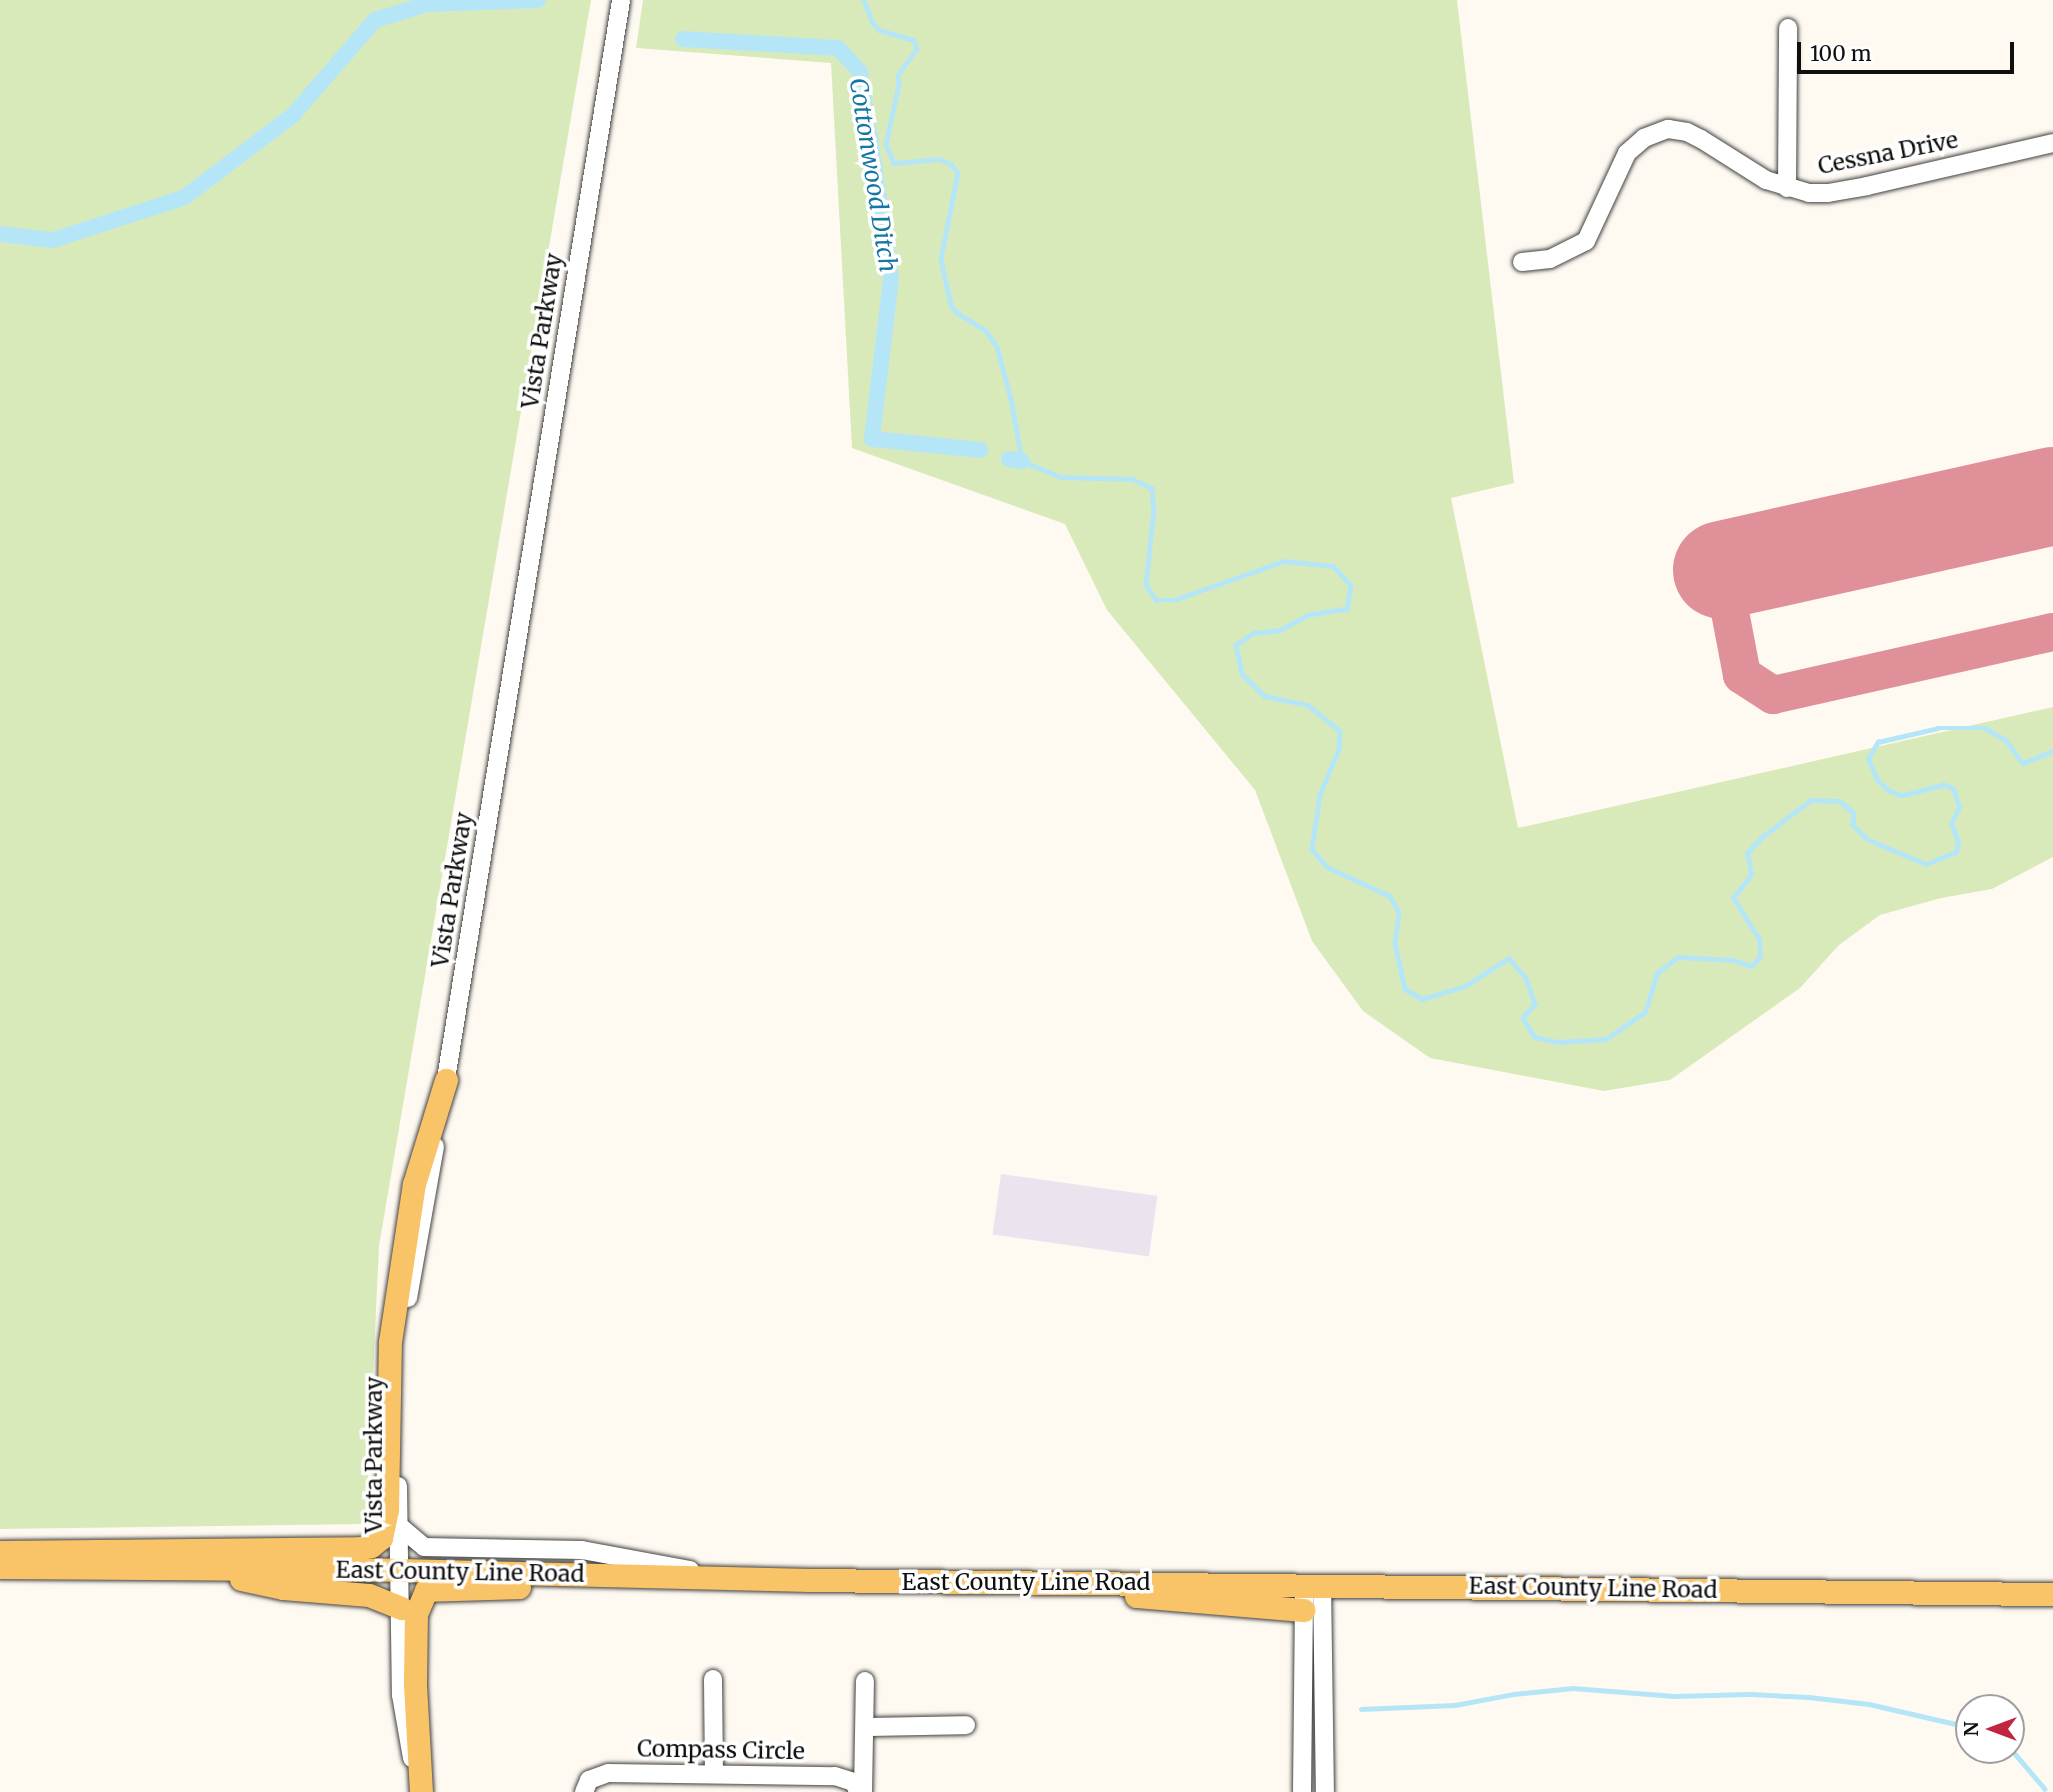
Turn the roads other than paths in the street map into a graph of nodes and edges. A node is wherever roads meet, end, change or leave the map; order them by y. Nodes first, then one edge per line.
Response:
1 (621, 0) edge
2 (1788, 28) dead end
3 (2053, 143) edge
4 (1787, 188) junction
5 (1522, 262) dead end
6 (446, 1080) junction
7 (398, 1525) junction
8 (0, 1552) edge
9 (0, 1567) edge
10 (197, 1569) junction
11 (400, 1570) junction
12 (742, 1579) junction
13 (958, 1581) junction
14 (1313, 1584) junction
15 (2053, 1594) edge
16 (402, 1608) junction
17 (1303, 1610) junction
18 (713, 1679) dead end
19 (865, 1681) dead end
20 (966, 1725) dead end
21 (864, 1727) junction
22 (665, 1774) junction
23 (714, 1774) junction
24 (420, 1792) edge
25 (584, 1792) edge
26 (665, 1792) edge
27 (861, 1792) edge
28 (1302, 1792) edge
29 (1325, 1792) edge

1 - 6 street, Vista Parkway
2 - 4 street
3 - 4 street, Cessna Drive
4 - 5 street, Cessna Drive
6 - 7 street, Vista Parkway
6 - 8 main road
7 - 11 street, Vista Parkway
7 - 12 street
9 - 10 main road, East County Line Road
10 - 11 main road, East County Line Road
10 - 16 main road
11 - 12 main road, East County Line Road
11 - 16 street, Vista Parkway
12 - 13 main road, East County Line Road
12 - 24 main road
13 - 14 main road, East County Line Road
13 - 17 main road
14 - 15 main road, East County Line Road
14 - 17 street
14 - 29 street
16 - 24 street, Vista Parkway
17 - 28 street
18 - 23 street
19 - 21 street
20 - 21 street
21 - 27 street
22 - 23 street, Compass Circle
22 - 25 street, Compass Circle
22 - 26 street
23 - 27 street, Compass Circle

